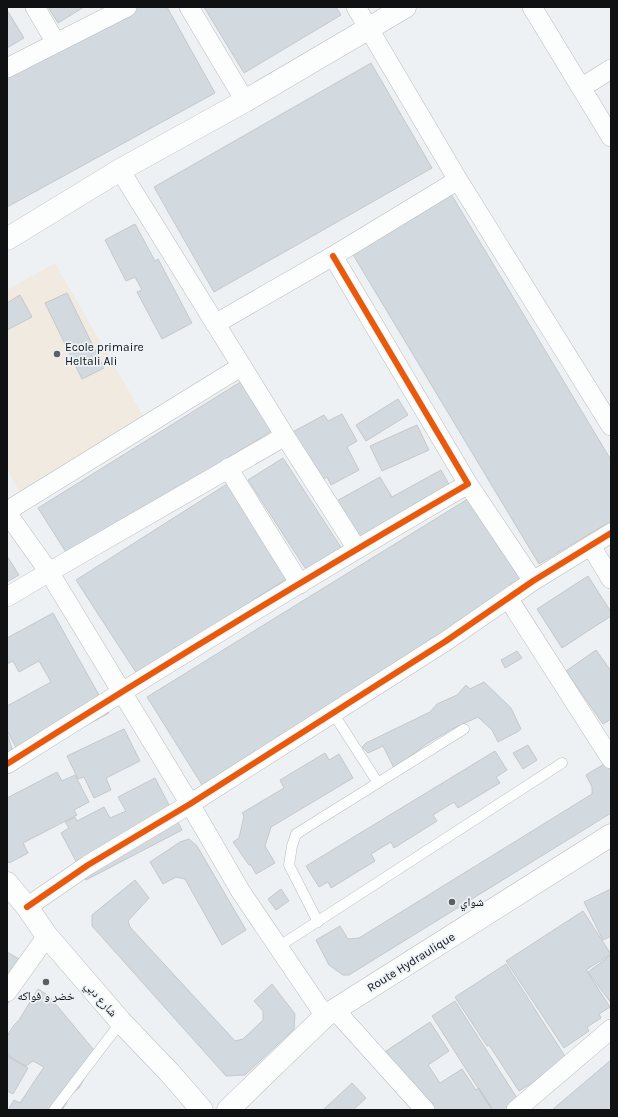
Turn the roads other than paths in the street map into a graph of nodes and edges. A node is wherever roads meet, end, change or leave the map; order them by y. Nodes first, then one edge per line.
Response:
1 (35, 7) edge
2 (127, 7) edge
3 (189, 7) edge
4 (356, 7) edge
5 (405, 7) edge
6 (532, 7) edge
7 (369, 29) junction
8 (56, 43) junction
9 (7, 68) edge
10 (611, 69) edge
11 (581, 88) junction
12 (245, 100) junction
13 (611, 137) edge
14 (120, 170) junction
15 (458, 180) junction
16 (7, 239) edge
17 (333, 256) junction
18 (215, 324) junction
19 (242, 366) junction
20 (611, 426) edge
21 (285, 436) junction
22 (228, 468) junction
23 (468, 484) junction
24 (7, 512) edge
25 (611, 533) edge
26 (591, 546) junction
27 (357, 549) junction
28 (49, 572) junction
29 (611, 579) edge
30 (533, 582) junction
31 (300, 584) junction
32 (7, 597) edge
33 (508, 598) junction
34 (122, 692) junction
35 (333, 713) junction
36 (464, 729) dead end
37 (611, 759) edge
38 (562, 763) dead end
39 (7, 764) edge
40 (378, 783) junction
41 (190, 804) junction
42 (611, 835) edge
43 (7, 883) edge
44 (27, 907) junction
45 (318, 922) junction
46 (47, 936) junction
47 (278, 947) junction
48 (7, 992) edge
49 (330, 1013) junction
50 (121, 1022) junction
51 (611, 1029) edge
52 (54, 1110) edge
53 (202, 1110) edge
54 (228, 1110) edge
55 (425, 1110) edge
56 (516, 1110) edge

1 - 8 street
2 - 8 street
3 - 12 street
4 - 7 street
5 - 7 main road
6 - 11 street
7 - 12 main road
7 - 15 street
8 - 9 street
10 - 11 street
11 - 13 street
12 - 14 main road
14 - 16 main road
14 - 18 street
15 - 17 street
15 - 20 street
17 - 18 street
17 - 23 street
18 - 19 street
19 - 21 street
19 - 24 street
21 - 22 street
21 - 27 street
22 - 28 street
22 - 31 street
23 - 27 street
23 - 30 street
24 - 28 street
25 - 26 street
26 - 29 street
26 - 30 street
27 - 31 street
28 - 32 street
28 - 34 street
30 - 33 street
31 - 34 street
33 - 35 street
33 - 37 street
34 - 39 street
34 - 41 street
35 - 40 lane
35 - 41 street
36 - 40 lane
38 - 45 lane
40 - 45 lane
41 - 44 street
41 - 47 street
42 - 49 main road, Route Hydraulique
43 - 44 main road, شارع دبي
44 - 46 main road, شارع دبي
45 - 47 lane
46 - 48 street
46 - 50 main road, شارع دبي
47 - 49 street
49 - 54 main road, Route Hydraulique
49 - 55 street
50 - 52 lane
50 - 53 main road, شارع دبي
51 - 56 street

